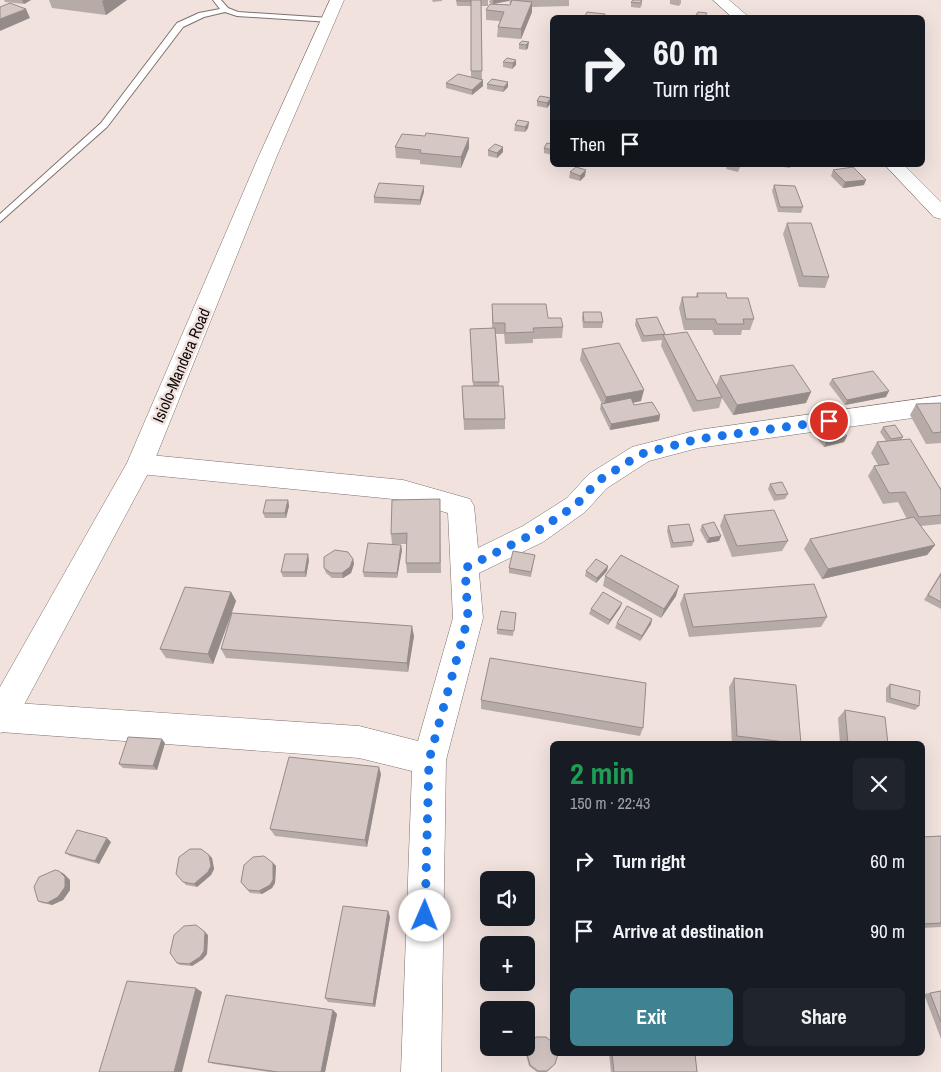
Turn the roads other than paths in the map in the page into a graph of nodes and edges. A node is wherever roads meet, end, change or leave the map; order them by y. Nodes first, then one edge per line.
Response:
1 (217, 0) edge
2 (720, 0) edge
3 (225, 10) junction
4 (333, 10) edge
5 (739, 15) edge
6 (896, 167) edge
7 (941, 213) edge
8 (0, 219) edge
9 (941, 405) edge
10 (140, 464) junction
11 (465, 568) junction
12 (0, 718) edge
13 (429, 760) junction
14 (421, 1072) edge

1 - 3 lane
2 - 5 main road
3 - 4 lane
3 - 8 lane
4 - 10 main road, Isiolo-Mandera Road
6 - 7 main road
9 - 11 main road
10 - 11 main road
10 - 12 main road, Isiolo-Mandera Road
11 - 13 main road
12 - 13 main road
13 - 14 main road

